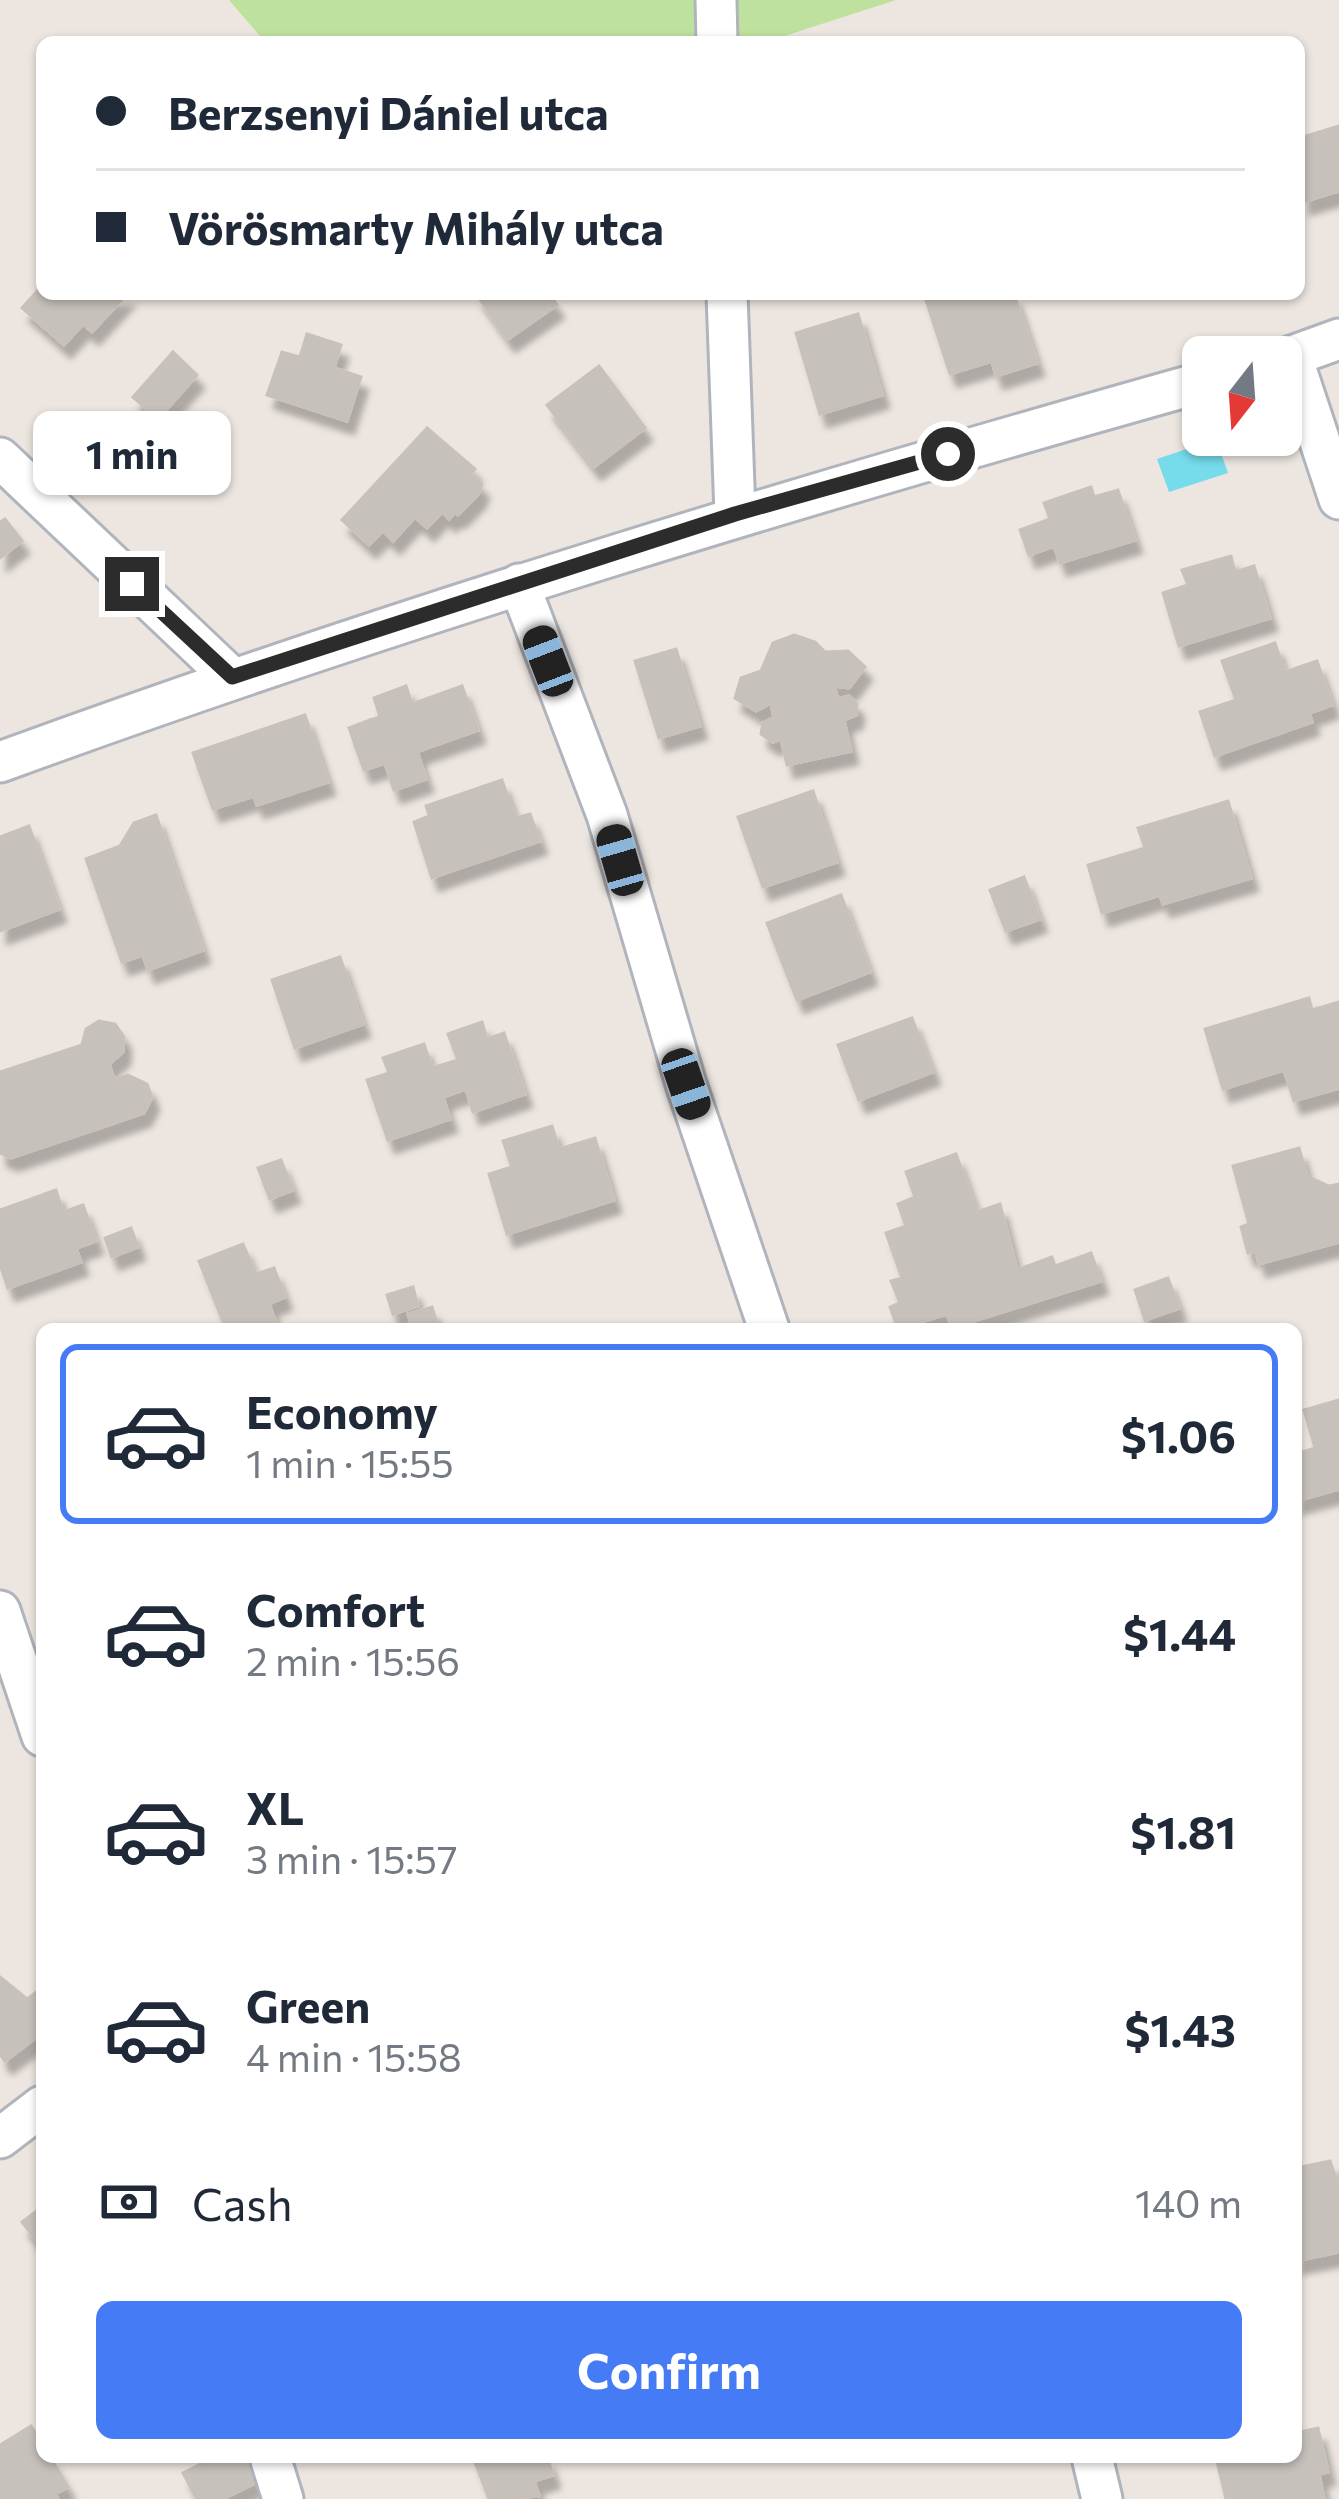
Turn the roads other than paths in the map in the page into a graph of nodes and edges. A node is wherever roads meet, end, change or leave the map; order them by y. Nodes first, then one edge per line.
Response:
1 (716, 0) edge
2 (717, 36) edge
3 (727, 300) edge
4 (1339, 339) edge
5 (1302, 353) edge
6 (1182, 388) edge
7 (1302, 399) edge
8 (0, 458) edge
9 (1339, 499) edge
10 (735, 514) junction
11 (519, 584) junction
12 (232, 677) junction
13 (0, 762) edge
14 (767, 1323) edge
15 (0, 1612) edge
16 (36, 1718) edge
17 (36, 2111) edge
18 (0, 2138) edge
19 (272, 2463) edge
20 (1093, 2463) edge
21 (283, 2499) edge
22 (1102, 2499) edge

1 - 2 street
3 - 10 street
4 - 5 street
6 - 10 street
7 - 9 street
8 - 12 street
10 - 11 street
11 - 12 street
11 - 14 street
12 - 13 street
15 - 16 street
17 - 18 street
19 - 21 street
20 - 22 street

